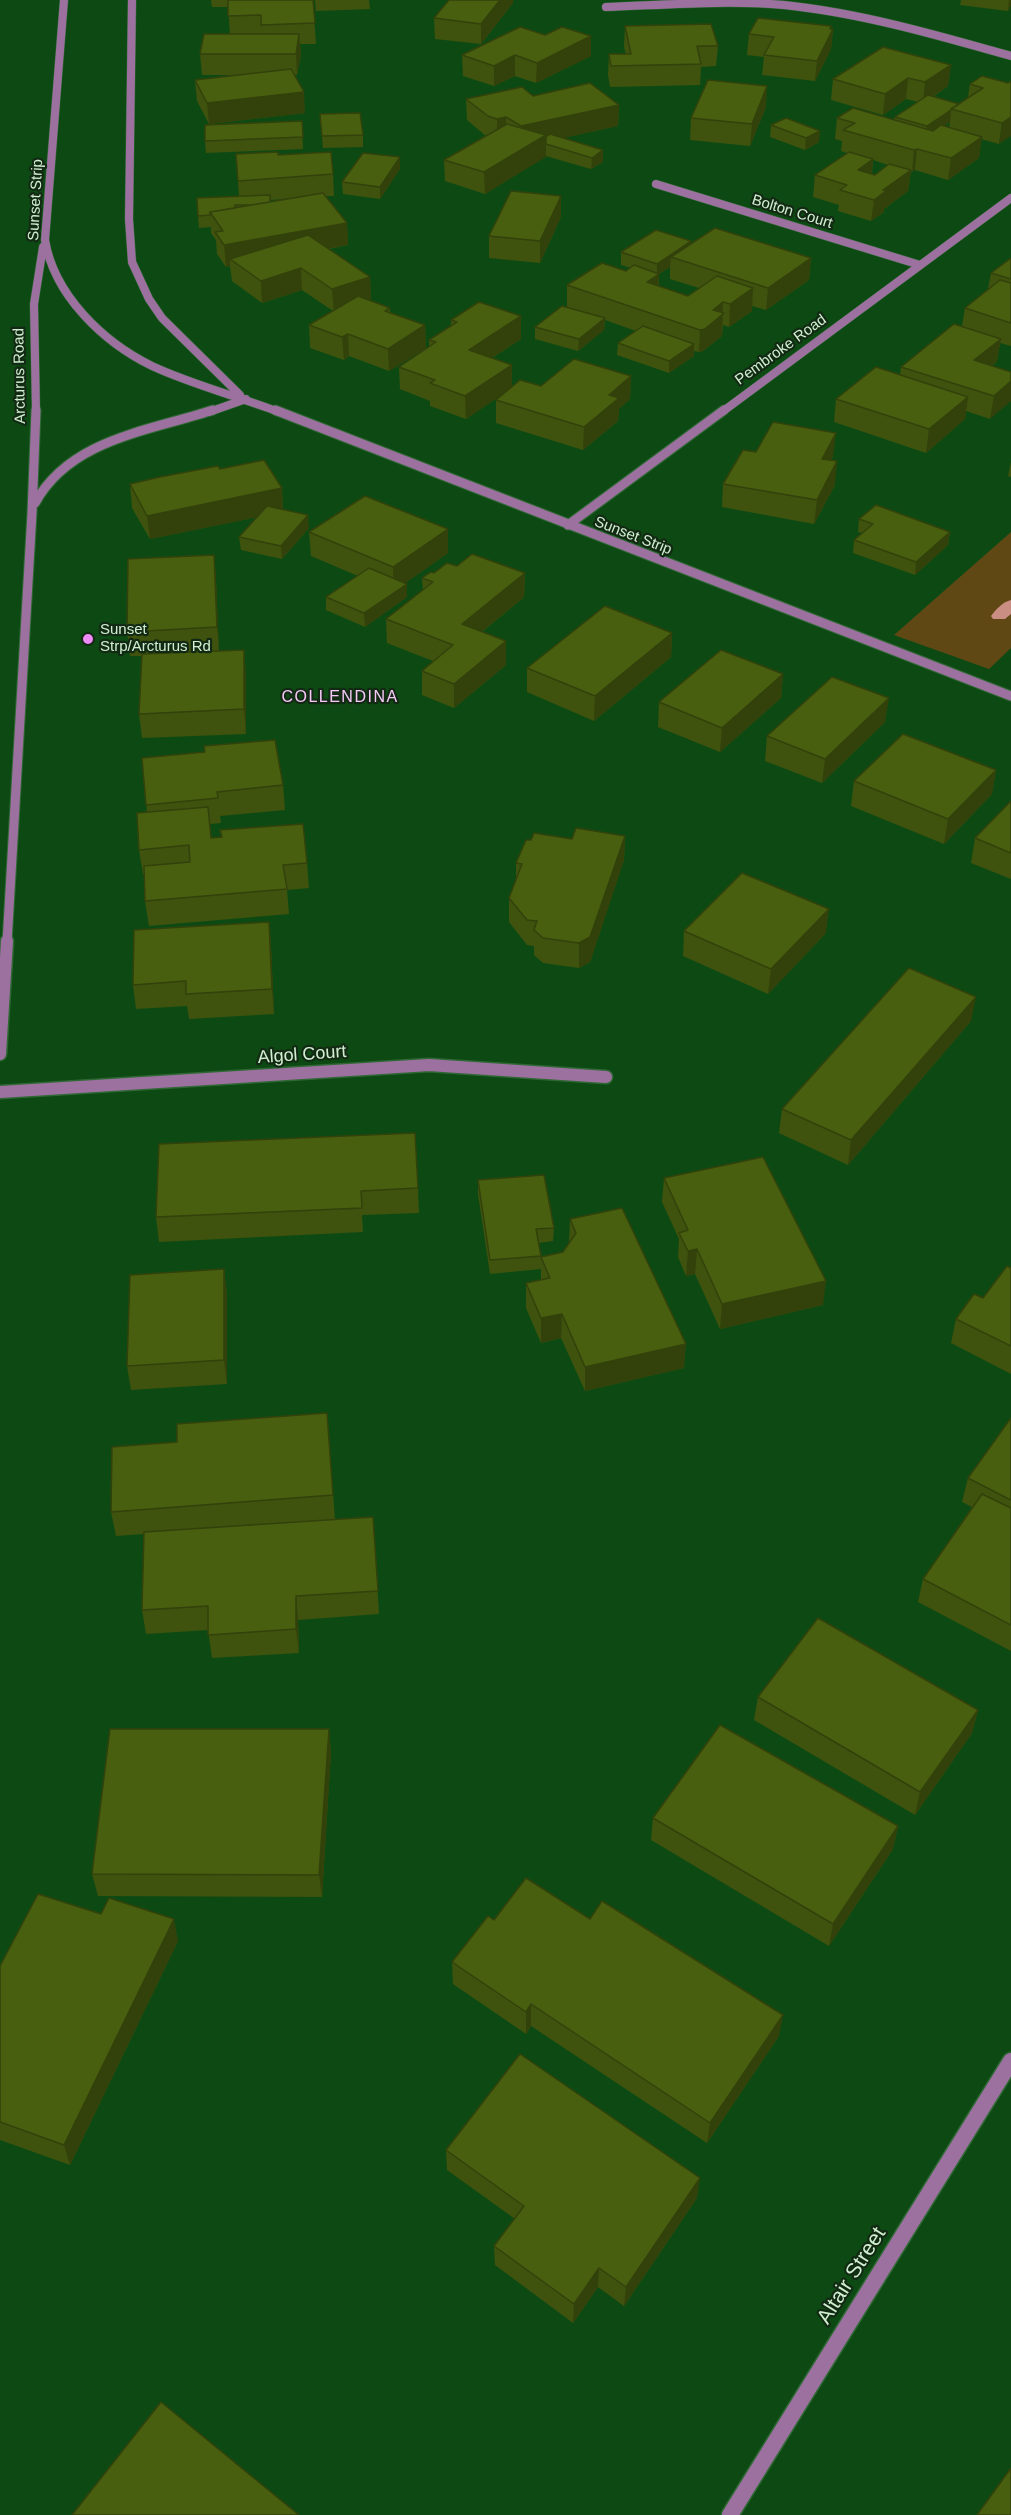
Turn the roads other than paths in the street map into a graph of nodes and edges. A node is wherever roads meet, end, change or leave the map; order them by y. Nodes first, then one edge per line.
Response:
1 (64, 0) edge
2 (132, 0) edge
3 (606, 7) dead end
4 (1011, 56) edge
5 (656, 184) dead end
6 (1011, 198) edge
7 (45, 240) junction
8 (920, 265) junction
9 (246, 399) junction
10 (32, 513) junction
11 (568, 525) junction
12 (1011, 696) edge
13 (0, 1054) edge
14 (606, 1077) dead end
15 (0, 1092) edge
16 (1011, 2061) edge
17 (730, 2515) edge

1 - 7 street, Sunset Strip
2 - 9 street, Sunset Strip
3 - 4 street
5 - 8 street, Bolton Court
6 - 8 street, Pembroke Road
7 - 9 street, Sunset Strip
7 - 10 street, Arcturus Road
8 - 11 street, Pembroke Road
9 - 10 street, Arcturus Road
9 - 11 street, Sunset Strip
10 - 13 street, Arcturus Road
11 - 12 street, Sunset Strip
14 - 15 street, Algol Court
16 - 17 street, Altair Street

